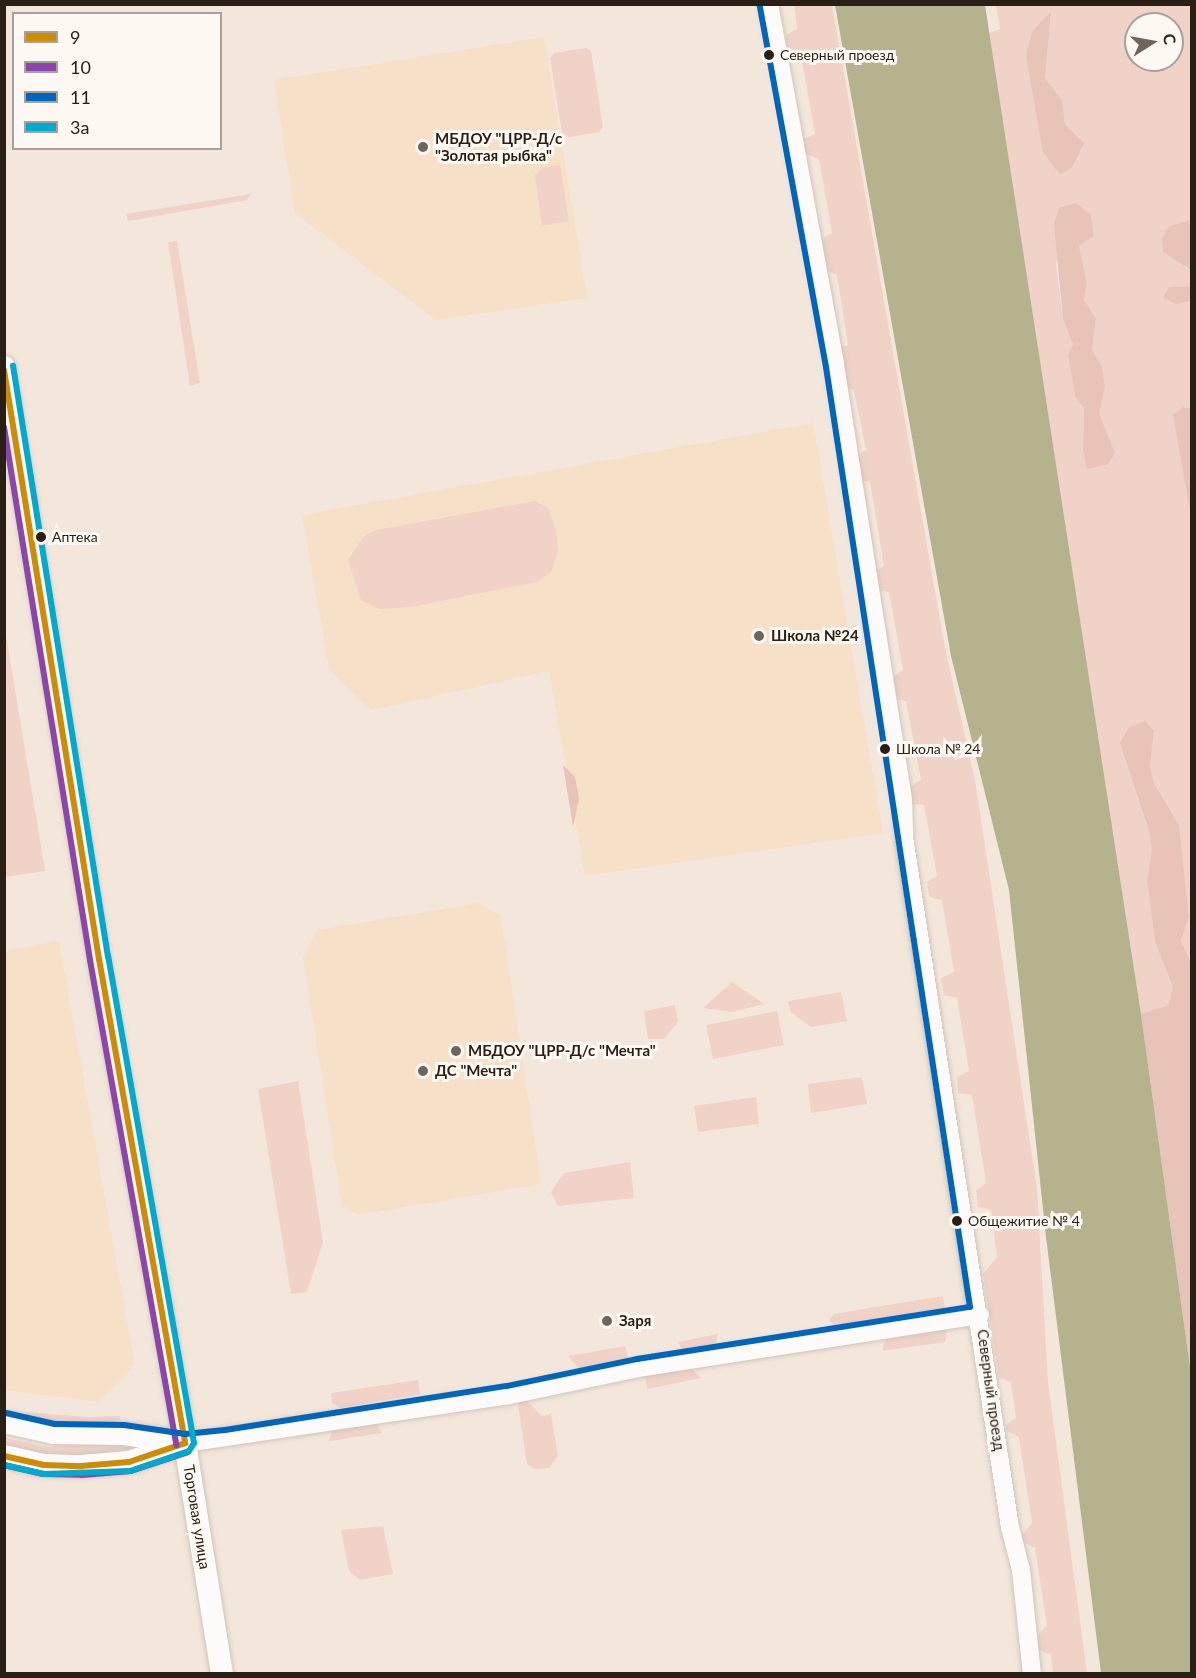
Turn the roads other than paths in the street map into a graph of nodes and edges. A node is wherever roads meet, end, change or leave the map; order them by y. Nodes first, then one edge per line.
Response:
1 (769, 4) edge
2 (4, 367) edge
3 (980, 1316) junction
4 (4, 1422) edge
5 (185, 1443) junction
6 (4, 1456) edge
7 (222, 1674) edge
8 (1032, 1674) edge

1 - 3 street, Северный проезд
2 - 5 street, Торговая улица
3 - 5 street
3 - 8 street, Северный проезд
4 - 5 street
5 - 6 street
5 - 7 street, Торговая улица

